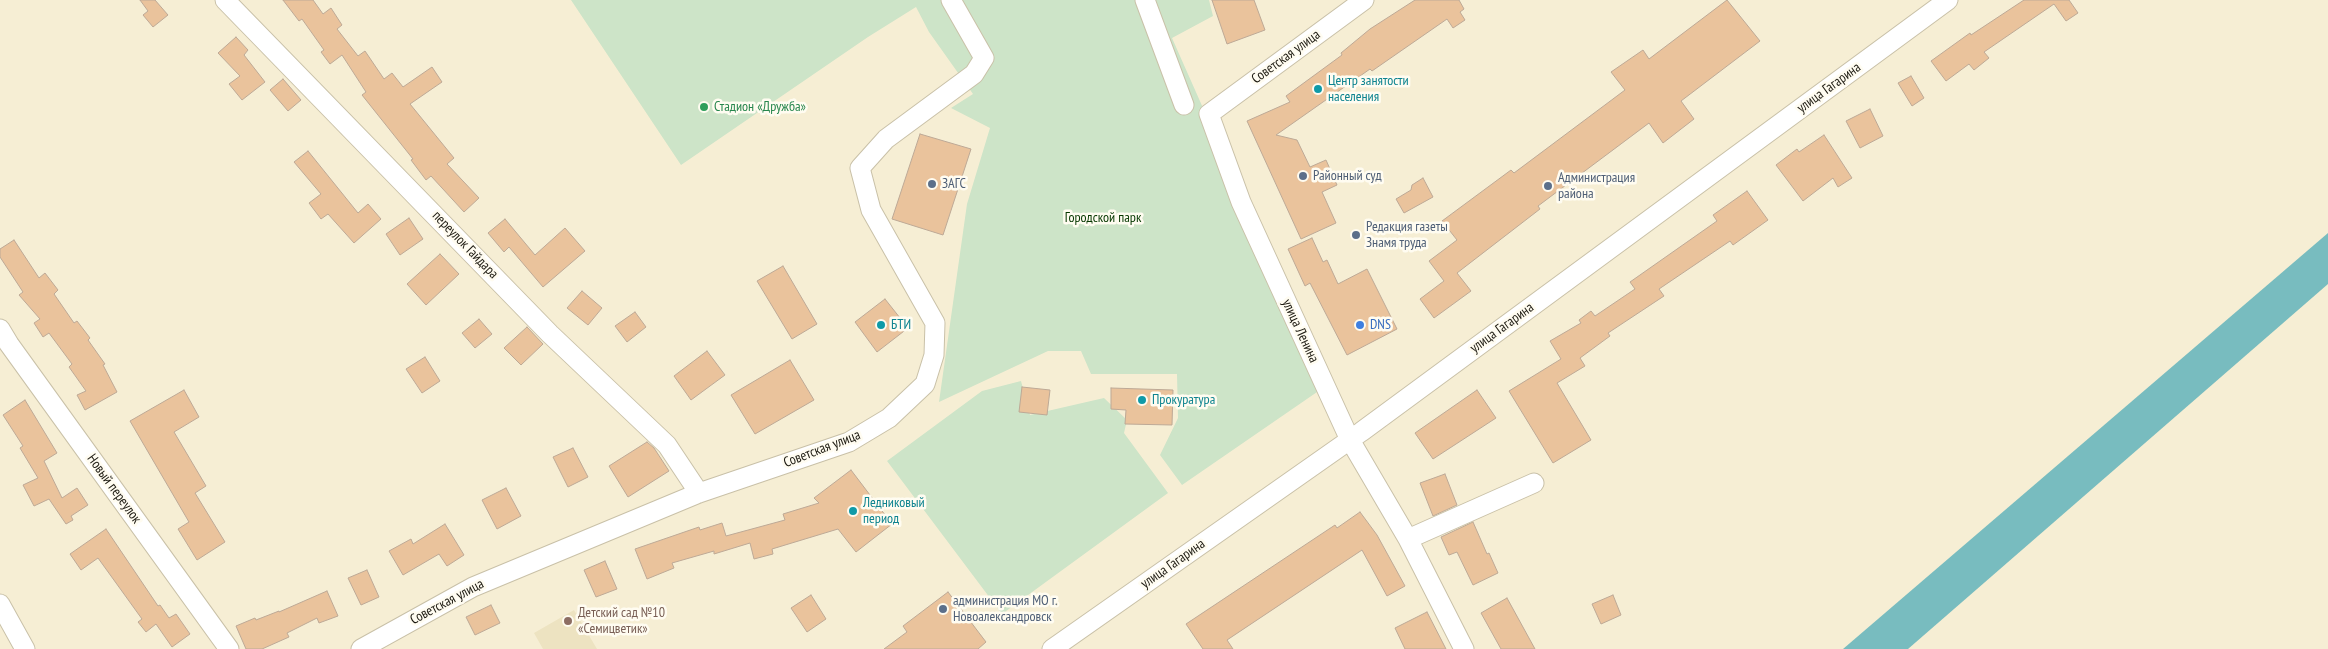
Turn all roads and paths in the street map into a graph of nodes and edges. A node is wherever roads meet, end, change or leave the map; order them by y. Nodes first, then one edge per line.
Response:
1 (225, 0) edge
2 (951, 0) edge
3 (1145, 0) edge
4 (1364, 0) edge
5 (1948, 0) edge
6 (1184, 105) dead end
7 (1209, 114) joint
8 (0, 329) edge
9 (1350, 440) junction
10 (1534, 483) dead end
11 (699, 493) junction
12 (1408, 539) junction
13 (0, 604) edge
14 (25, 649) edge
15 (229, 649) edge
16 (361, 649) edge
17 (1052, 649) edge
18 (1464, 649) edge

1 - 11 street, переулок Гайдара
2 - 11 street, Советская улица
3 - 6 street
4 - 7 street, Советская улица
5 - 9 street, улица Гагарина
7 - 9 street, улица Ленина
8 - 15 street, Новый переулок
9 - 12 street, улица Ленина
9 - 17 street, улица Гагарина
10 - 12 street
11 - 16 street, Советская улица
12 - 18 street, улица Ленина
13 - 14 street

